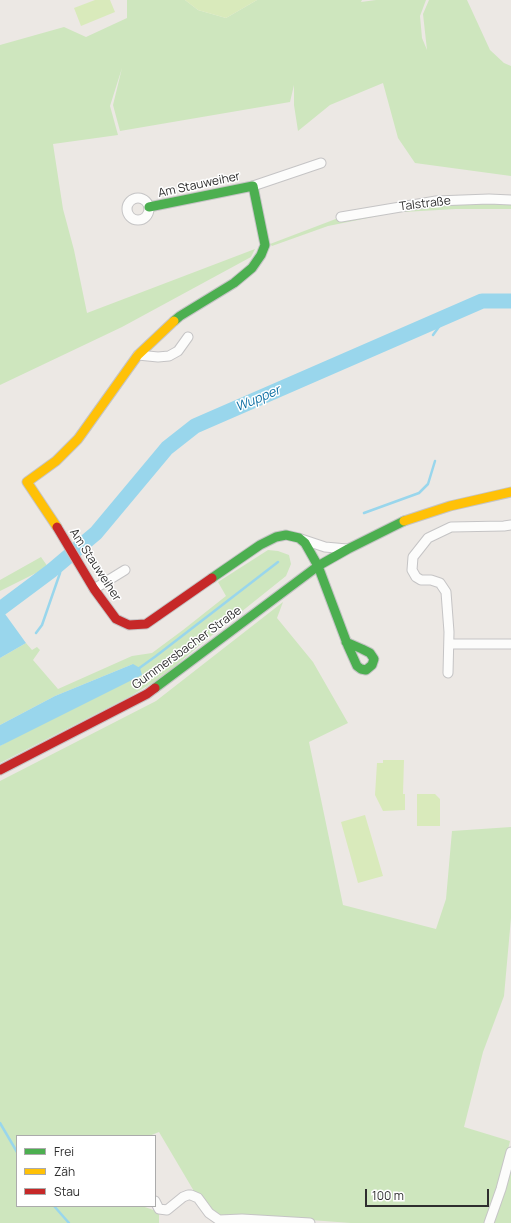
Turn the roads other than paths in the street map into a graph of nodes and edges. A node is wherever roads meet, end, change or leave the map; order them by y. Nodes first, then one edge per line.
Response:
1 (321, 163) dead end
2 (253, 186) junction
3 (511, 200) edge
4 (149, 207) dead end
5 (341, 217) dead end
6 (188, 337) dead end
7 (138, 355) junction
8 (511, 492) edge
9 (511, 525) edge
10 (299, 538) junction
11 (348, 549) junction
12 (318, 566) junction
13 (125, 570) dead end
14 (94, 589) junction
15 (346, 642) dead end
16 (449, 644) junction
17 (511, 644) edge
18 (448, 673) dead end
19 (0, 770) edge
20 (511, 1152) edge
21 (156, 1203) edge
22 (218, 1222) edge
23 (310, 1223) edge
24 (489, 1223) edge

1 - 2 street, Am Stauweiher
2 - 4 street, Am Stauweiher
2 - 7 street, Am Stauweiher
3 - 5 street, Talstraße
6 - 7 street
7 - 14 street, Am Stauweiher
8 - 11 street, Gummersbacher Straße
9 - 16 street
10 - 11 street
10 - 12 street
10 - 14 street, Am Stauweiher
11 - 12 street, Gummersbacher Straße
12 - 15 street
12 - 19 street, Gummersbacher Straße
13 - 14 street
16 - 17 street
16 - 18 street
20 - 24 street
21 - 22 street
22 - 23 street

